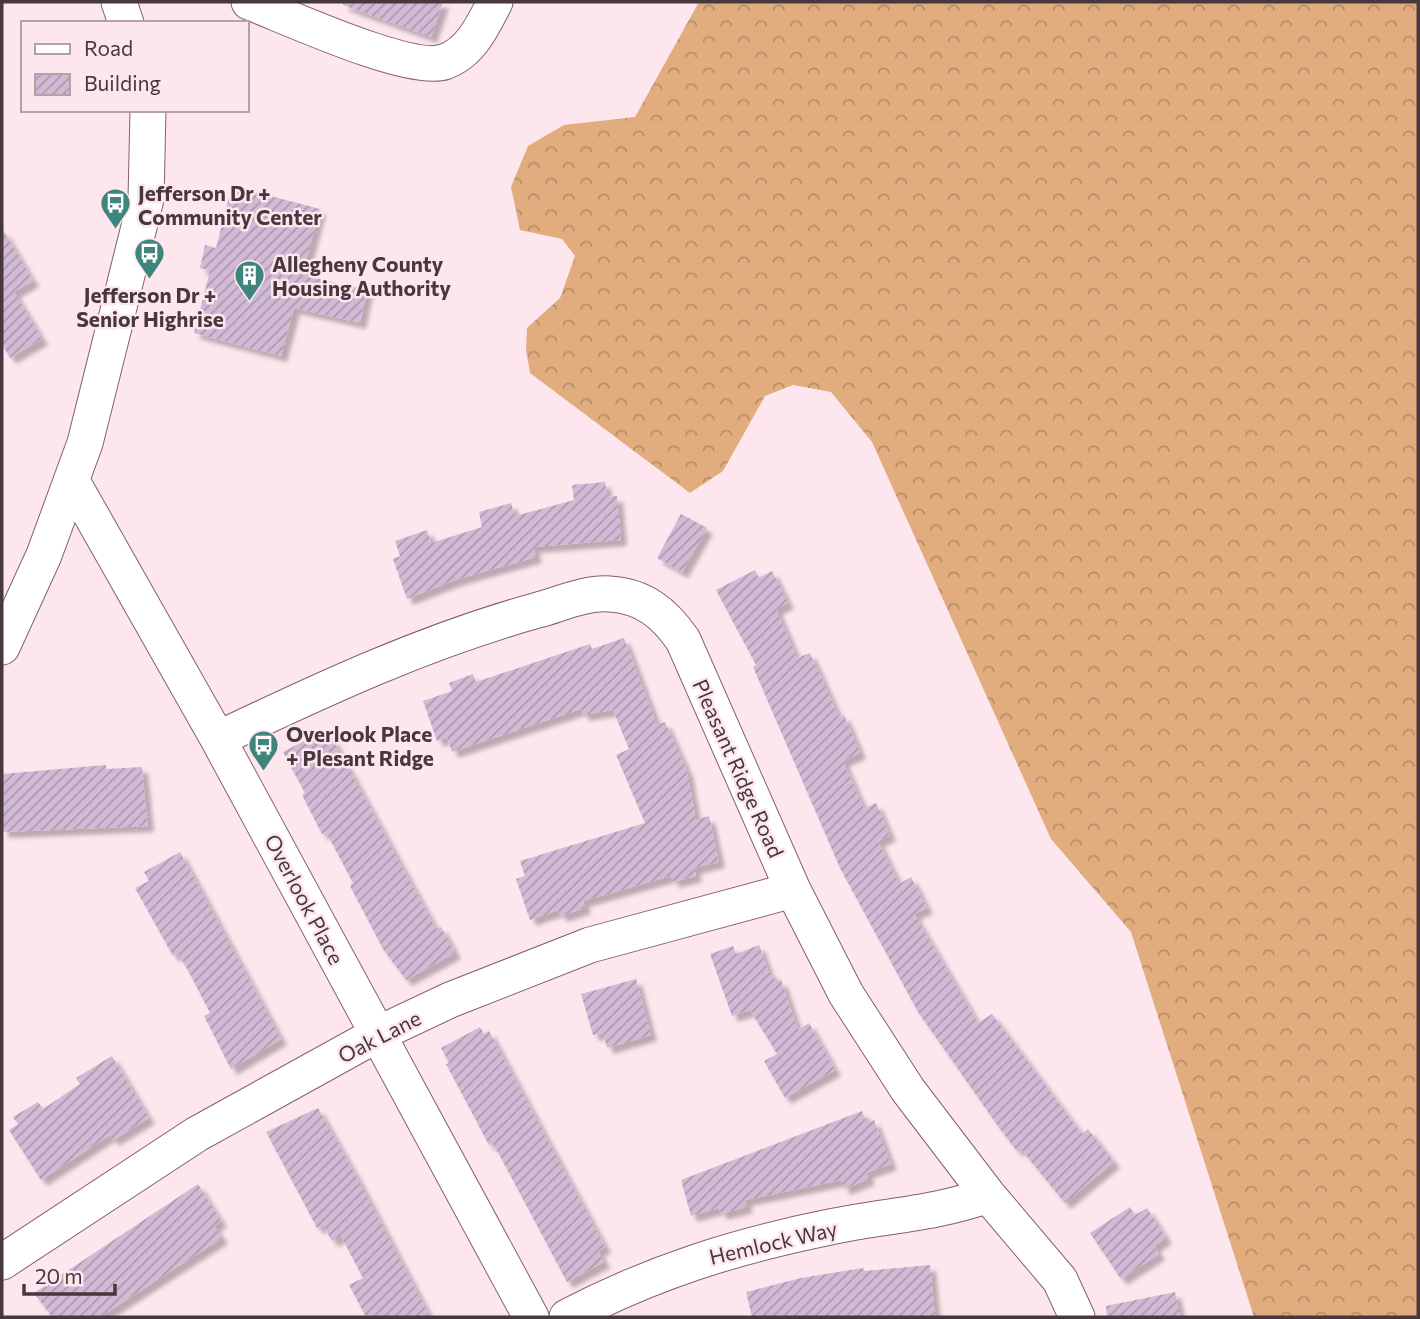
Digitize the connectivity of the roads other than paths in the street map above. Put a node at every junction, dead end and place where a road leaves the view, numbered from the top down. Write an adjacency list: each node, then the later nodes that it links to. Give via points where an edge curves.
1 (119, 2): 5 (street)
2 (146, 2): 6 (street)
3 (249, 2): 4 (street, via 419,63 443,62 466,50)
4 (495, 2)
5 (125, 21)
6 (142, 21)
7 (148, 112): 8 (street, via 146,199)
8 (73, 483): 9 (street); 10 (street, Overlook Place)
9 (2, 647)
10 (218, 739): 11 (street, Pleasant Ridge Road, via 366,668 479,626 587,596 626,596 658,610 683,640); 12 (street, Overlook Place)
11 (793, 890): 12 (street, Oak Lane, via 590,945); 13 (street, Pleasant Ridge Road, via 853,1005 908,1090)
12 (378, 1034): 14 (street, Oak Lane, via 197,1135); 15 (street, Overlook Place)
13 (988, 1195): 16 (street, Hemlock Way, via 951,1208 834,1226 683,1264); 17 (street, Pleasant Ridge Road, via 1060,1280)
14 (2, 1262)
15 (531, 1317)
16 (567, 1317)
17 (1077, 1317)

